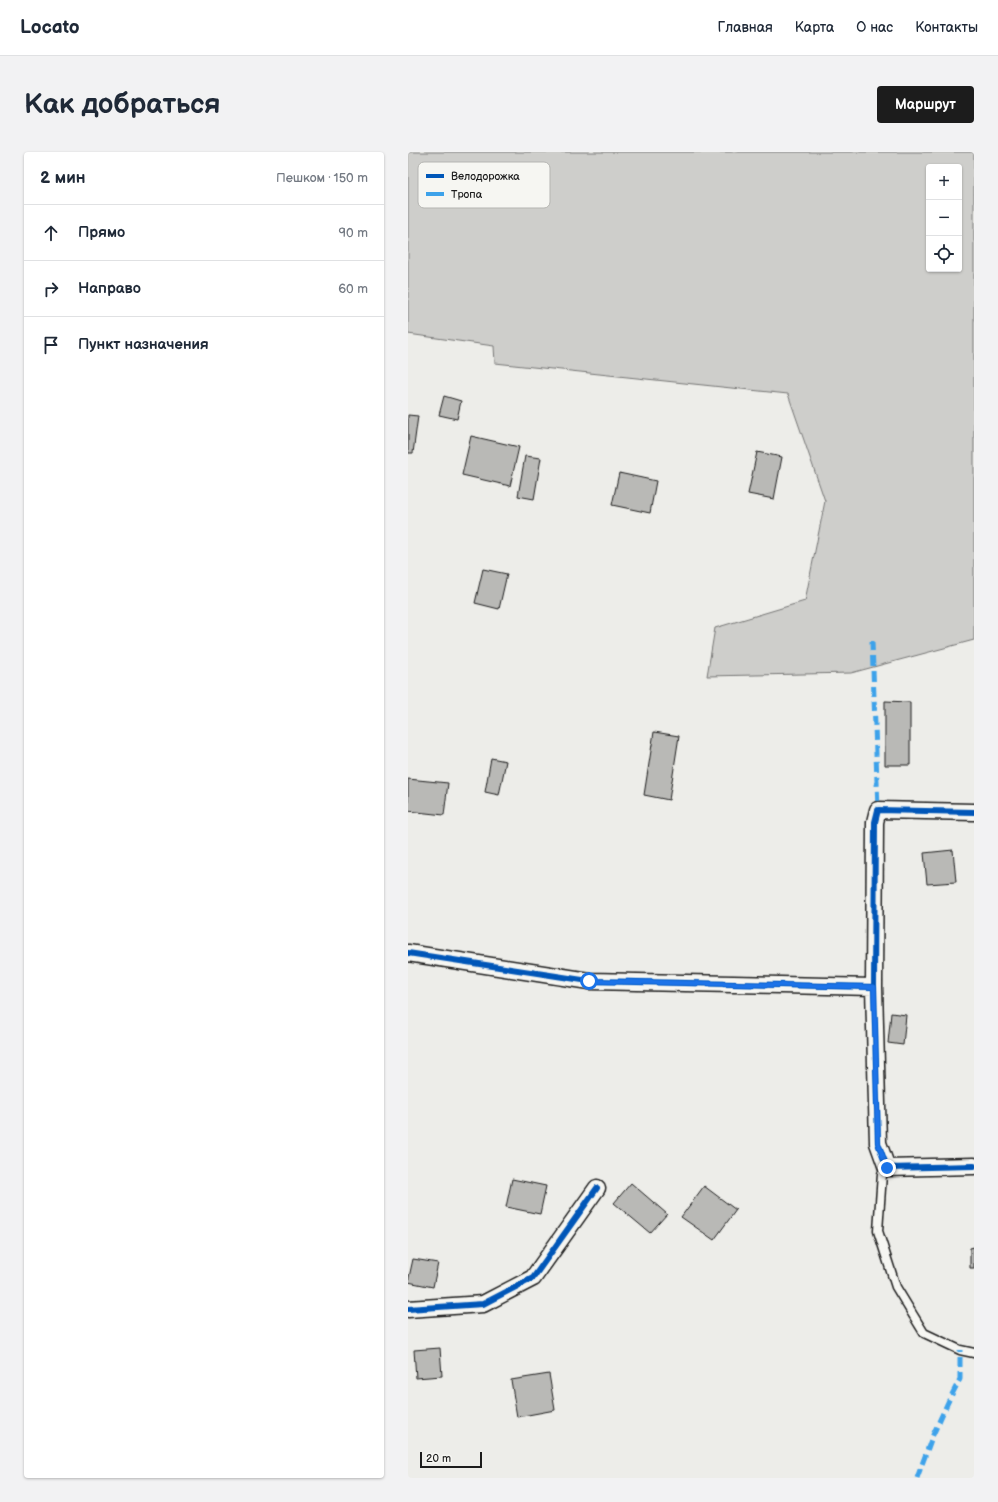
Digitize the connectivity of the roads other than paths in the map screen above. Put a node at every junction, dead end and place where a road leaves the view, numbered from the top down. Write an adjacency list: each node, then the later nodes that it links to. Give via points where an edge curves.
1 (974, 812): 3 (street, via 878,810 875,822)
2 (408, 953): 3 (street, via 589,981)
3 (874, 987): 5 (street, via 878,1143)
4 (974, 1166): 5 (street)
5 (887, 1168): 8 (lane, via 882,1174 878,1231 896,1287 924,1333 960,1350)
6 (597, 1188): 7 (street, via 533,1278 483,1304)
7 (408, 1310)
8 (974, 1353)

